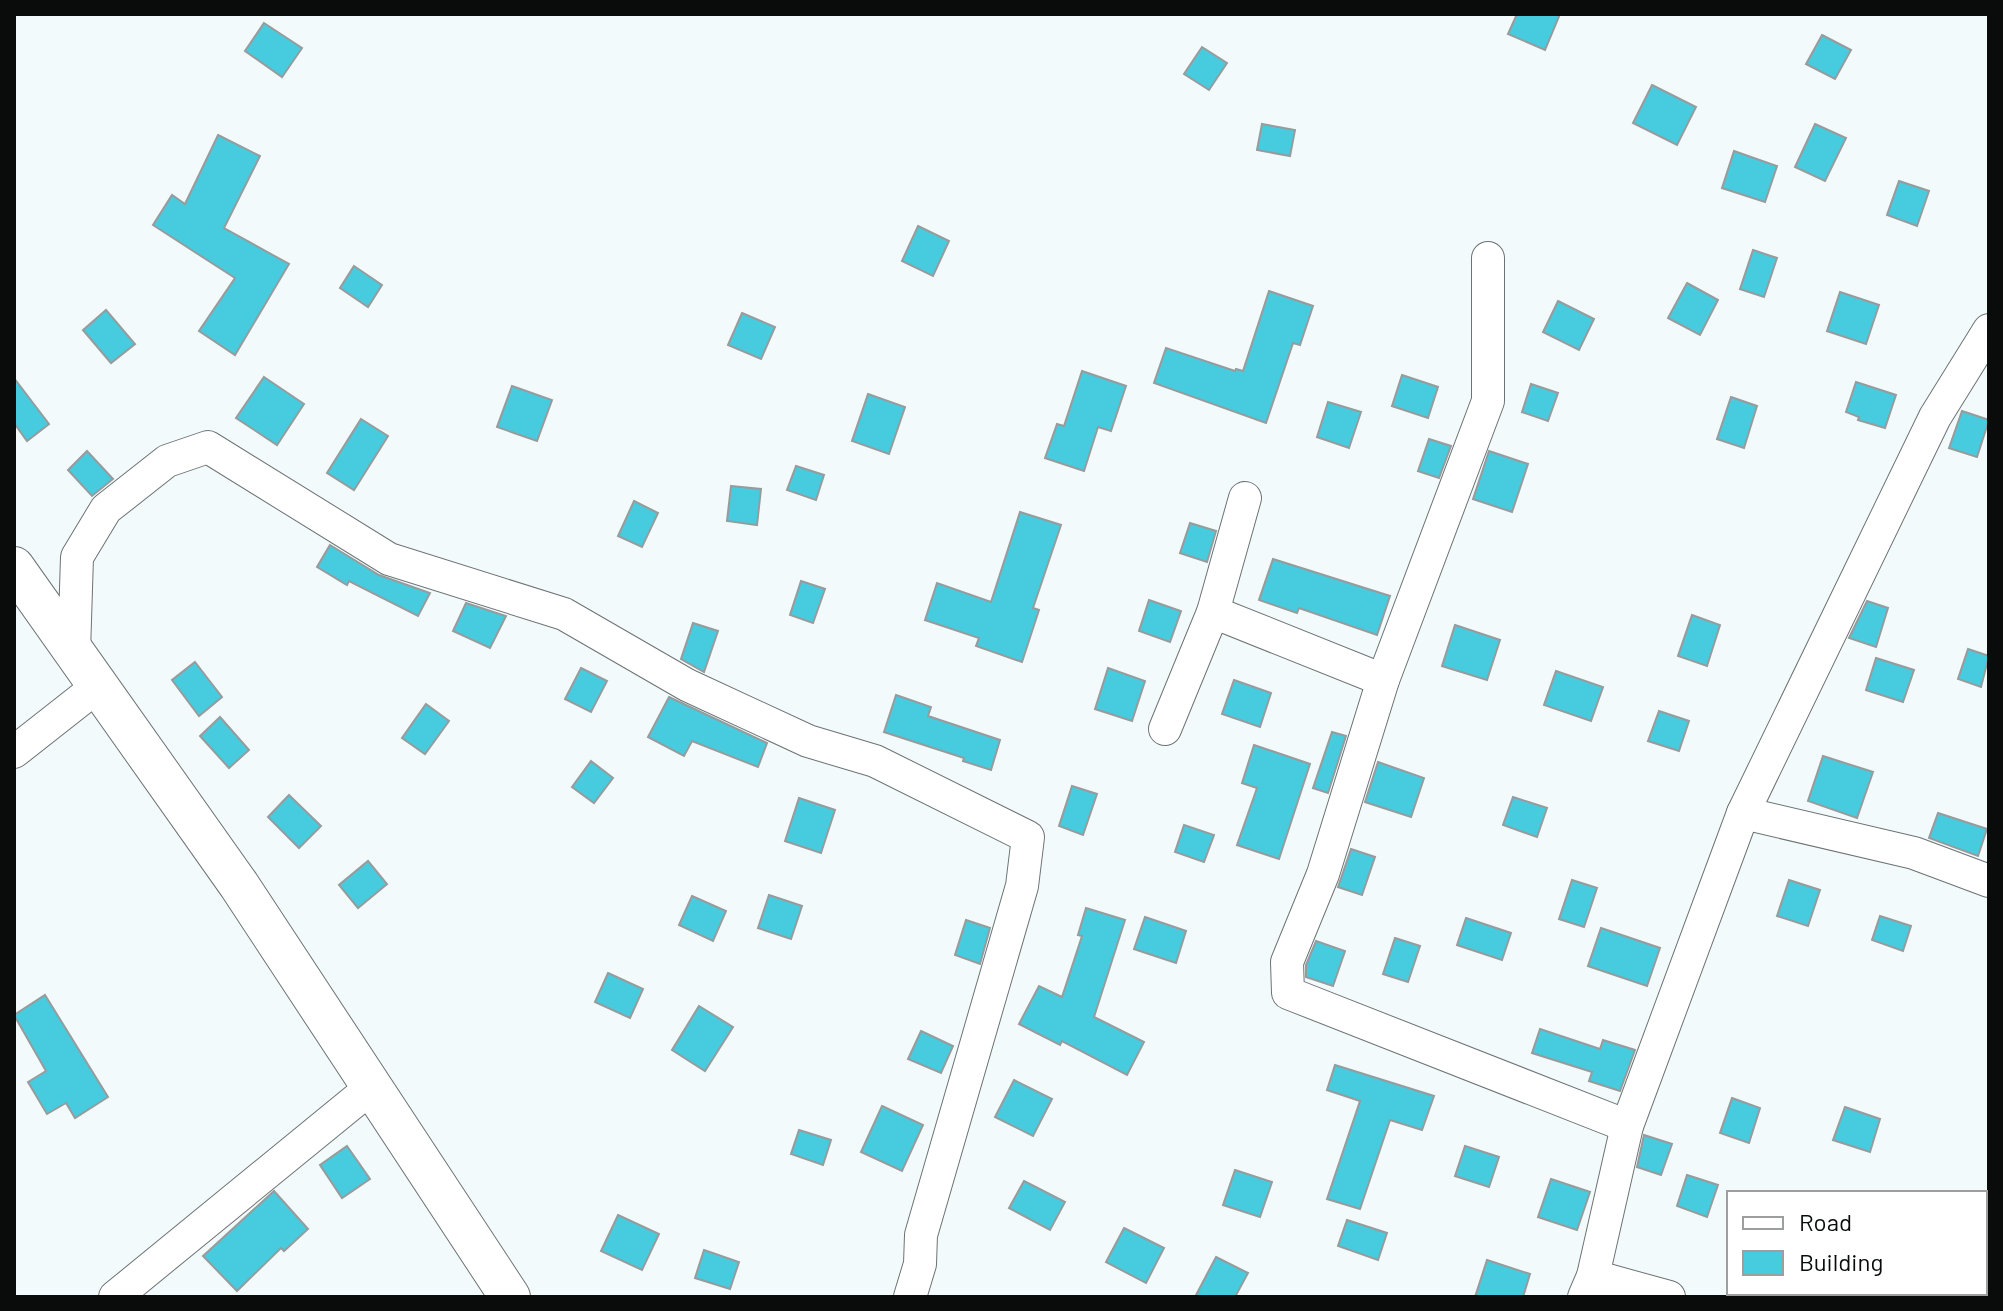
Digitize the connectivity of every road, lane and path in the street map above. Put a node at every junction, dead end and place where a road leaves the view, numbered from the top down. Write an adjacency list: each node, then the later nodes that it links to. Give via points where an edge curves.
1 (1488, 258): 7 (street, via 1488,401)
2 (1989, 330): 11 (street, via 1935,417)
3 (1245, 498): 5 (street)
4 (14, 567): 6 (main road)
5 (1213, 612): 7 (street); 9 (street)
6 (74, 652): 8 (main road); 18 (street, via 77,557 106,509 167,461 208,447 389,559 564,614 687,685 808,741 875,761 1028,837 1022,886 921,1235 920,1264)
7 (1383, 680): 14 (street, via 1323,874 1287,962 1288,993)
8 (98, 686): 10 (street); 13 (main road, via 239,885)
9 (1165, 729)
10 (14, 752)
11 (1743, 813): 12 (street, via 1914,853); 14 (street)
12 (1989, 881)
13 (372, 1087): 16 (street); 17 (main road)
14 (1627, 1126): 15 (street)
15 (1589, 1286): 19 (street)
16 (115, 1297)
17 (510, 1297)
18 (910, 1297)
19 (1669, 1297)

